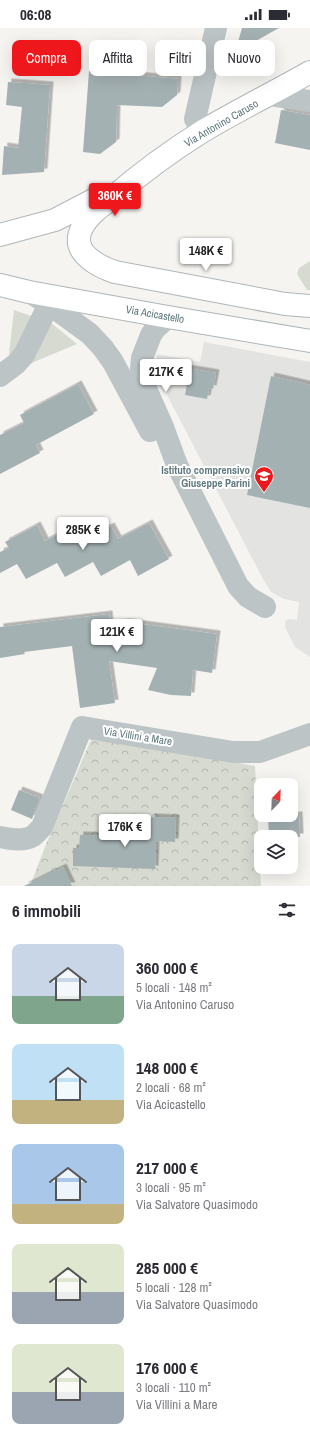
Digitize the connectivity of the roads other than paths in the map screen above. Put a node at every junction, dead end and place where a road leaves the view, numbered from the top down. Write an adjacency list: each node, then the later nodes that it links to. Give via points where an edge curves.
1 (216, 28): 5 (street, via 195,118)
2 (310, 72): 3 (main road, Via Antonino Caruso)
3 (270, 94): 4 (street); 5 (main road, Via Antonino Caruso)
4 (310, 101)
5 (205, 130): 6 (main road, Via Antonino Caruso)
6 (136, 178): 7 (main road, via 55,220); 11 (main road, via 94,213 83,226 79,242 82,251 93,261 115,272 285,304)
7 (0, 235)
8 (0, 285): 9 (main road, Via Acicastello)
9 (29, 292): 10 (street); 12 (main road, Via Acicastello)
10 (49, 304): 14 (street, via 24,355); 15 (street, via 90,334 103,348 150,431)
11 (310, 306)
12 (168, 317): 13 (main road, Via Acicastello); 15 (street, via 151,335 142,358 141,369 147,392)
13 (310, 341)
14 (0, 376)
15 (177, 465): 16 (street, via 238,586 248,597)
16 (265, 607)
17 (310, 734): 18 (street, Via Villini a Mare, via 260,752 233,752 82,727 42,827 33,836 18,840)
18 (0, 837)

